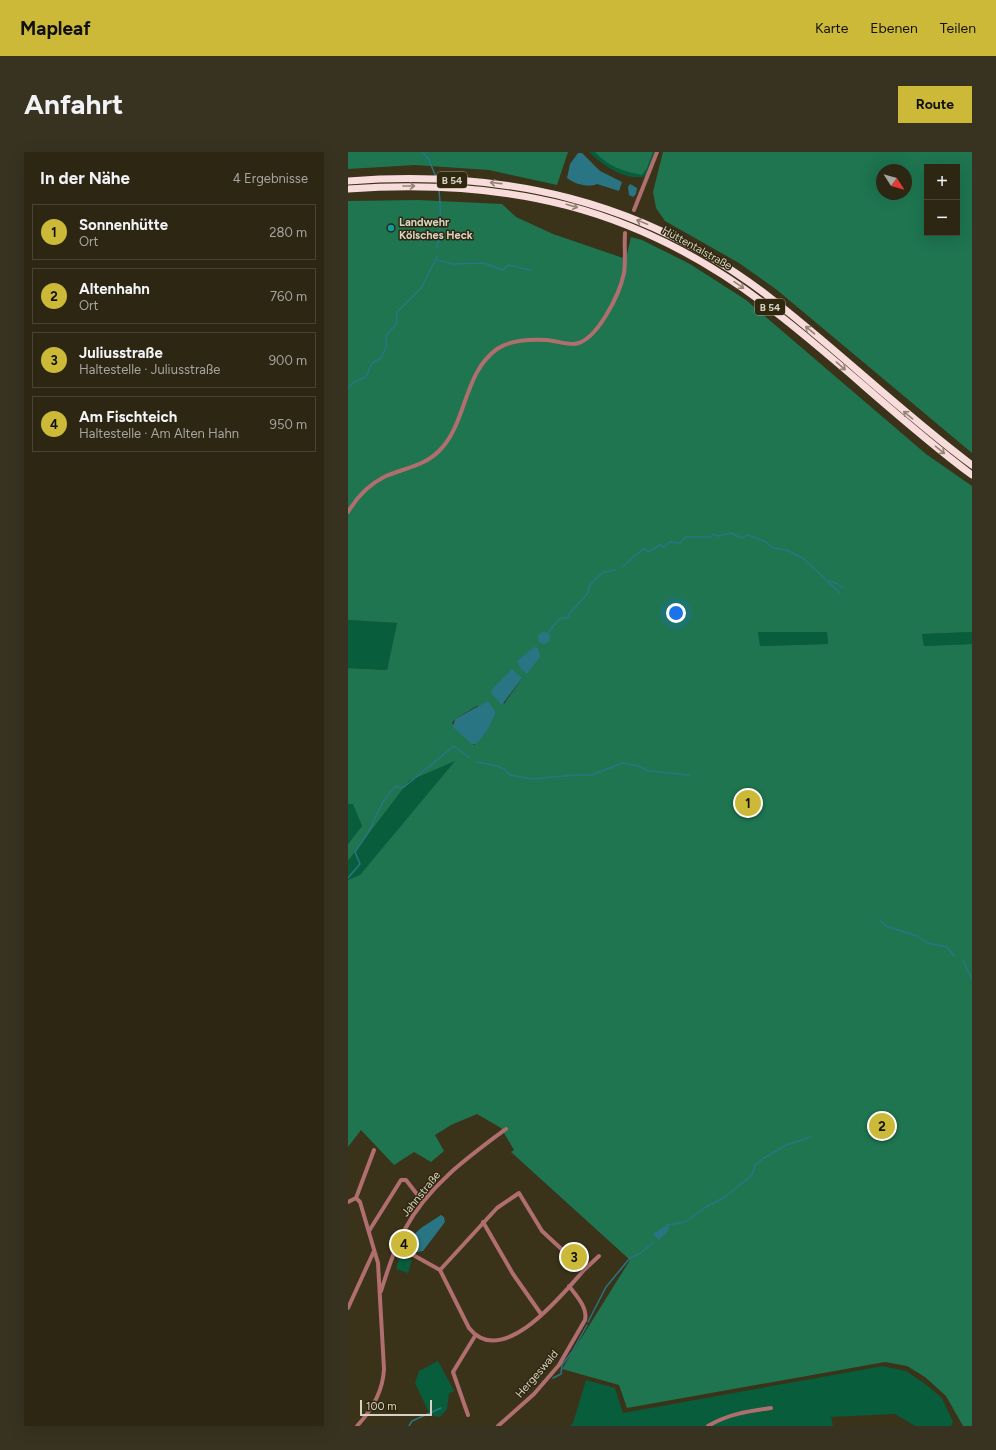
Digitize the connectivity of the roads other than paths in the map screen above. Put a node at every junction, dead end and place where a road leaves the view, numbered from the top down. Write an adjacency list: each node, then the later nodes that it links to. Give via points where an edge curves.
1 (657, 152): 5 (street)
2 (348, 181): 4 (highway, Hüttentalstraße / B 54, one-way to 2, via 475,181)
3 (348, 189): 4 (highway, Hüttentalstraße / B 54, one-way to 4, via 443,187)
4 (534, 193): 7 (highway, Hüttentalstraße / B 54, one-way to 4, via 910,416 805,325 735,273 700,251 646,224 575,199); 8 (highway, Hüttentalstraße / B 54, one-way to 8, via 643,231 696,257 731,279 799,331 905,422)
5 (634, 210)
6 (625, 233): 9 (street, via 624,271 620,288 593,333 579,343 525,341 508,343 495,350 476,375 452,431 439,451 422,463 376,481 363,491)
7 (972, 465)
8 (972, 475)
9 (348, 512)
10 (506, 1129): 14 (street, Jahnstraße, via 458,1165)
11 (374, 1150): 12 (street)
12 (356, 1198): 13 (street); 16 (street, Jahnstraße, via 360,1202)
13 (348, 1202)
14 (423, 1202): 16 (street, via 406,1180 400,1180); 17 (street, Jahnstraße)
15 (483, 1222): 20 (street); 21 (street, via 497,1208 519,1193 542,1231); 25 (street, via 513,1274)
16 (369, 1231): 18 (street, Jahnstraße)
17 (397, 1246): 20 (street); 23 (street, Jahnstraße)
18 (374, 1251): 23 (street, Jahnstraße, via 378,1263); 24 (street)
19 (599, 1256): 21 (street)
20 (440, 1270): 26 (street)
21 (584, 1270): 22 (street)
22 (569, 1286): 25 (street); 30 (street, Hergeswald, via 582,1305 585,1320 559,1365 534,1394)
23 (380, 1294): 29 (street, Jahnstraße, via 383,1379 368,1414)
24 (348, 1308)
25 (542, 1314): 26 (street, via 523,1329 500,1341 490,1342)
26 (475, 1336): 28 (street, via 453,1372)
27 (771, 1408): 31 (street, via 729,1416)
28 (468, 1415)
29 (357, 1426)
30 (498, 1426)
31 (708, 1426)

